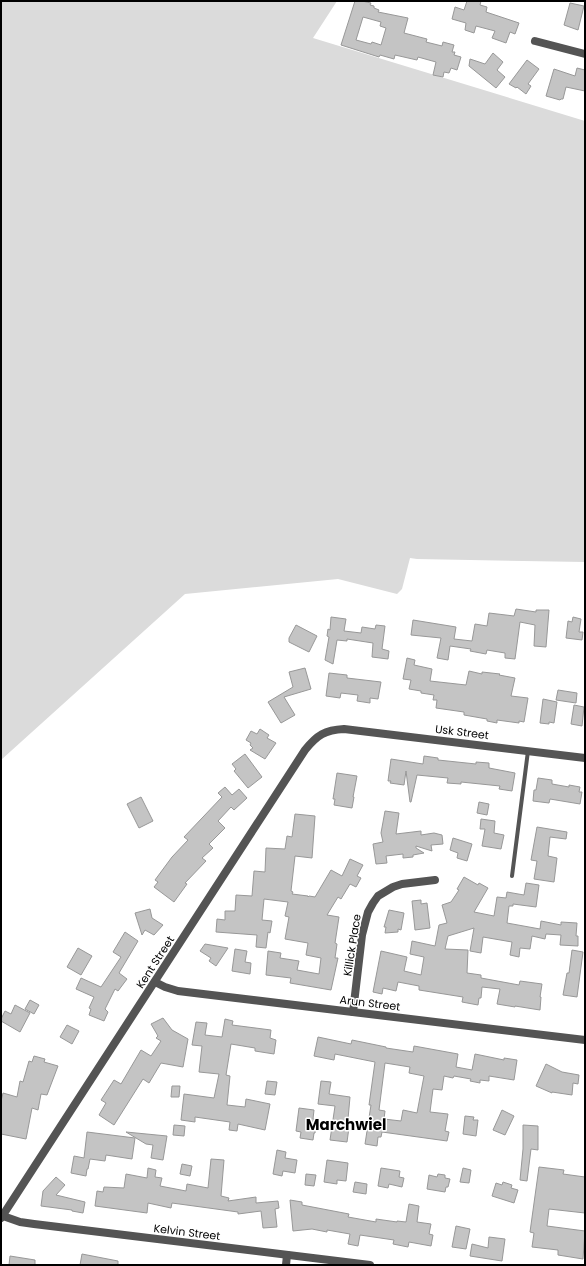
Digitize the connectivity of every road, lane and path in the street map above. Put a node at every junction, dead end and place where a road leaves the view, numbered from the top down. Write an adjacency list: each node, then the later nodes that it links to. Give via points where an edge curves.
1 (535, 41): 2 (street)
2 (585, 54)
3 (337, 730): 4 (street, Usk Street); 8 (street, Kent Street, via 326,732 311,743)
4 (528, 751): 5 (street, Usk Street); 6 (lane)
5 (585, 758)
6 (512, 876)
7 (435, 880): 9 (street, Killick Place, via 402,884 386,890 373,903 364,928)
8 (155, 982): 9 (street, Arun Street, via 178,991); 11 (street, Kent Street)
9 (353, 1012): 10 (street, Arun Street)
10 (585, 1040)
11 (2, 1217): 12 (street, Kelvin Street, via 34,1224)
12 (288, 1255): 13 (street); 14 (street, Kelvin Street)
13 (286, 1265)
14 (370, 1265)

